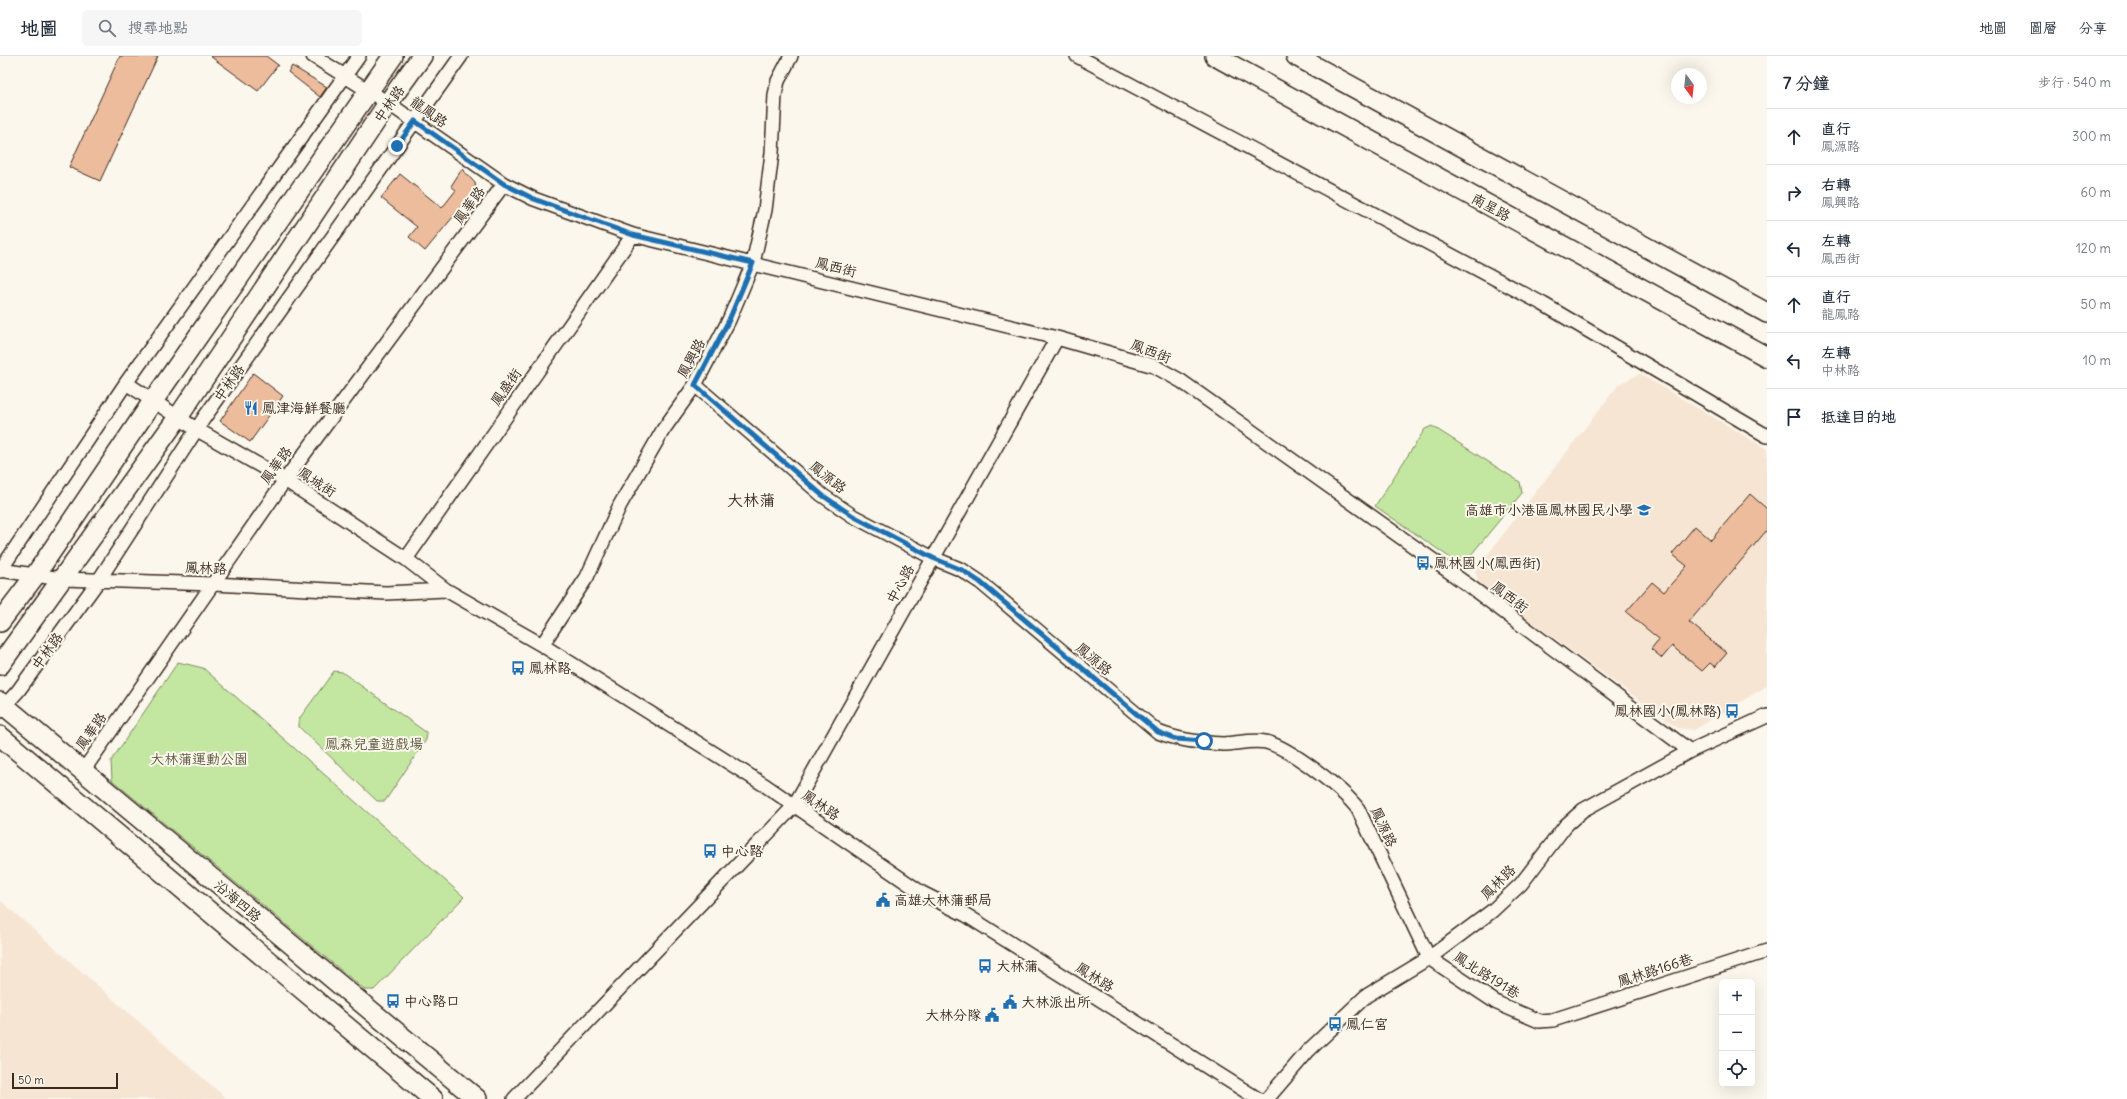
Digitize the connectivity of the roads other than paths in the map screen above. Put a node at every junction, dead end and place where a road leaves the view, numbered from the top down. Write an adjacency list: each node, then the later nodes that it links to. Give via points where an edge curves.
1 (313, 56): 10 (street, 龍鳳路)
2 (359, 56): 10 (street)
3 (393, 56): 11 (street, 中林路)
4 (422, 56): 12 (street, 中林路)
5 (461, 56): 13 (street, 中林路)
6 (791, 56): 16 (street, 鳳興路, via 778,81 775,95 772,153 765,210)
7 (1077, 56): 25 (street, via 1543,304)
8 (1215, 56): 19 (street, 南星路)
9 (1296, 56): 17 (street)
10 (346, 76): 11 (street, 龍鳳路); 20 (street)
11 (369, 91): 12 (street, 龍鳳路); 22 (street, 中林路)
12 (388, 103): 13 (street, 龍鳳路); 23 (street, 中林路)
13 (415, 121): 14 (street, 龍鳳路); 24 (street, 中林路)
14 (504, 184): 15 (street, 鳳西街, via 534,199); 26 (street, 鳳華路)
15 (633, 235): 16 (street, 鳳西街); 28 (street, 鳳盛街)
16 (753, 263): 18 (street, 鳳西街); 21 (street, 鳳興路, via 729,320)
17 (1767, 313)
18 (1056, 338): 27 (street, 中心路); 41 (street, 鳳西街, via 1154,366 1181,381 1464,582)
19 (1767, 357)
20 (126, 383): 22 (street, 鳳城街); 29 (street)
21 (695, 385): 27 (street, 鳳源路, via 822,495 853,516); 36 (street, 鳳興路, via 663,430 620,506 587,577)
22 (153, 401): 23 (street, 鳳城街); 30 (street, 中林路)
23 (179, 416): 24 (street, 鳳城街); 31 (street, 中林路)
24 (196, 429): 26 (street, 鳳城街); 32 (street, 中林路)
25 (1767, 436)
26 (285, 480): 28 (street, 鳳城街); 33 (street, 鳳華路)
27 (933, 558): 43 (street, 中心路); 45 (street, 鳳源路, via 962,570 980,582 1158,732 1176,739 1224,744 1265,742 1279,746 1319,774 1350,799 1358,809)
28 (406, 559): 34 (street, 鳳城街)
29 (0, 571): 30 (street, 鳳林路)
30 (34, 577): 31 (street, 鳳林路); 35 (street, 中林路)
31 (62, 579): 32 (street, 鳳林路); 37 (street, 中林路)
32 (99, 580): 33 (street, 鳳林路); 38 (street, 中林路, via 18,691)
33 (212, 584): 34 (street, 鳳林路, via 386,593); 42 (street, 鳳華路)
34 (446, 590): 36 (street, 鳳林路)
35 (0, 622)
36 (542, 645): 43 (street, 鳳林路)
37 (0, 664)
38 (1, 706): 42 (street, 沿海四路)
39 (1767, 716): 41 (street, 鳳林路)
40 (0, 736): 47 (street, 沿海四路)
41 (1690, 751): 45 (street, 鳳林路, via 1583,810 1566,825 1521,884 1492,912)
42 (83, 771): 48 (street, 沿海四路)
43 (794, 806): 49 (street, 中心路); 50 (street, 鳳林路, via 922,893 966,915)
44 (1767, 951): 46 (street, 鳳林路166巷)
45 (1429, 958): 46 (street, 鳳北路191巷, via 1497,1003 1539,1021); 51 (street, 鳳林路, via 1366,996 1308,1051)
46 (1553, 1020)
47 (433, 1099)
48 (477, 1099)
49 (514, 1099)
50 (1258, 1099)
51 (1267, 1099)

